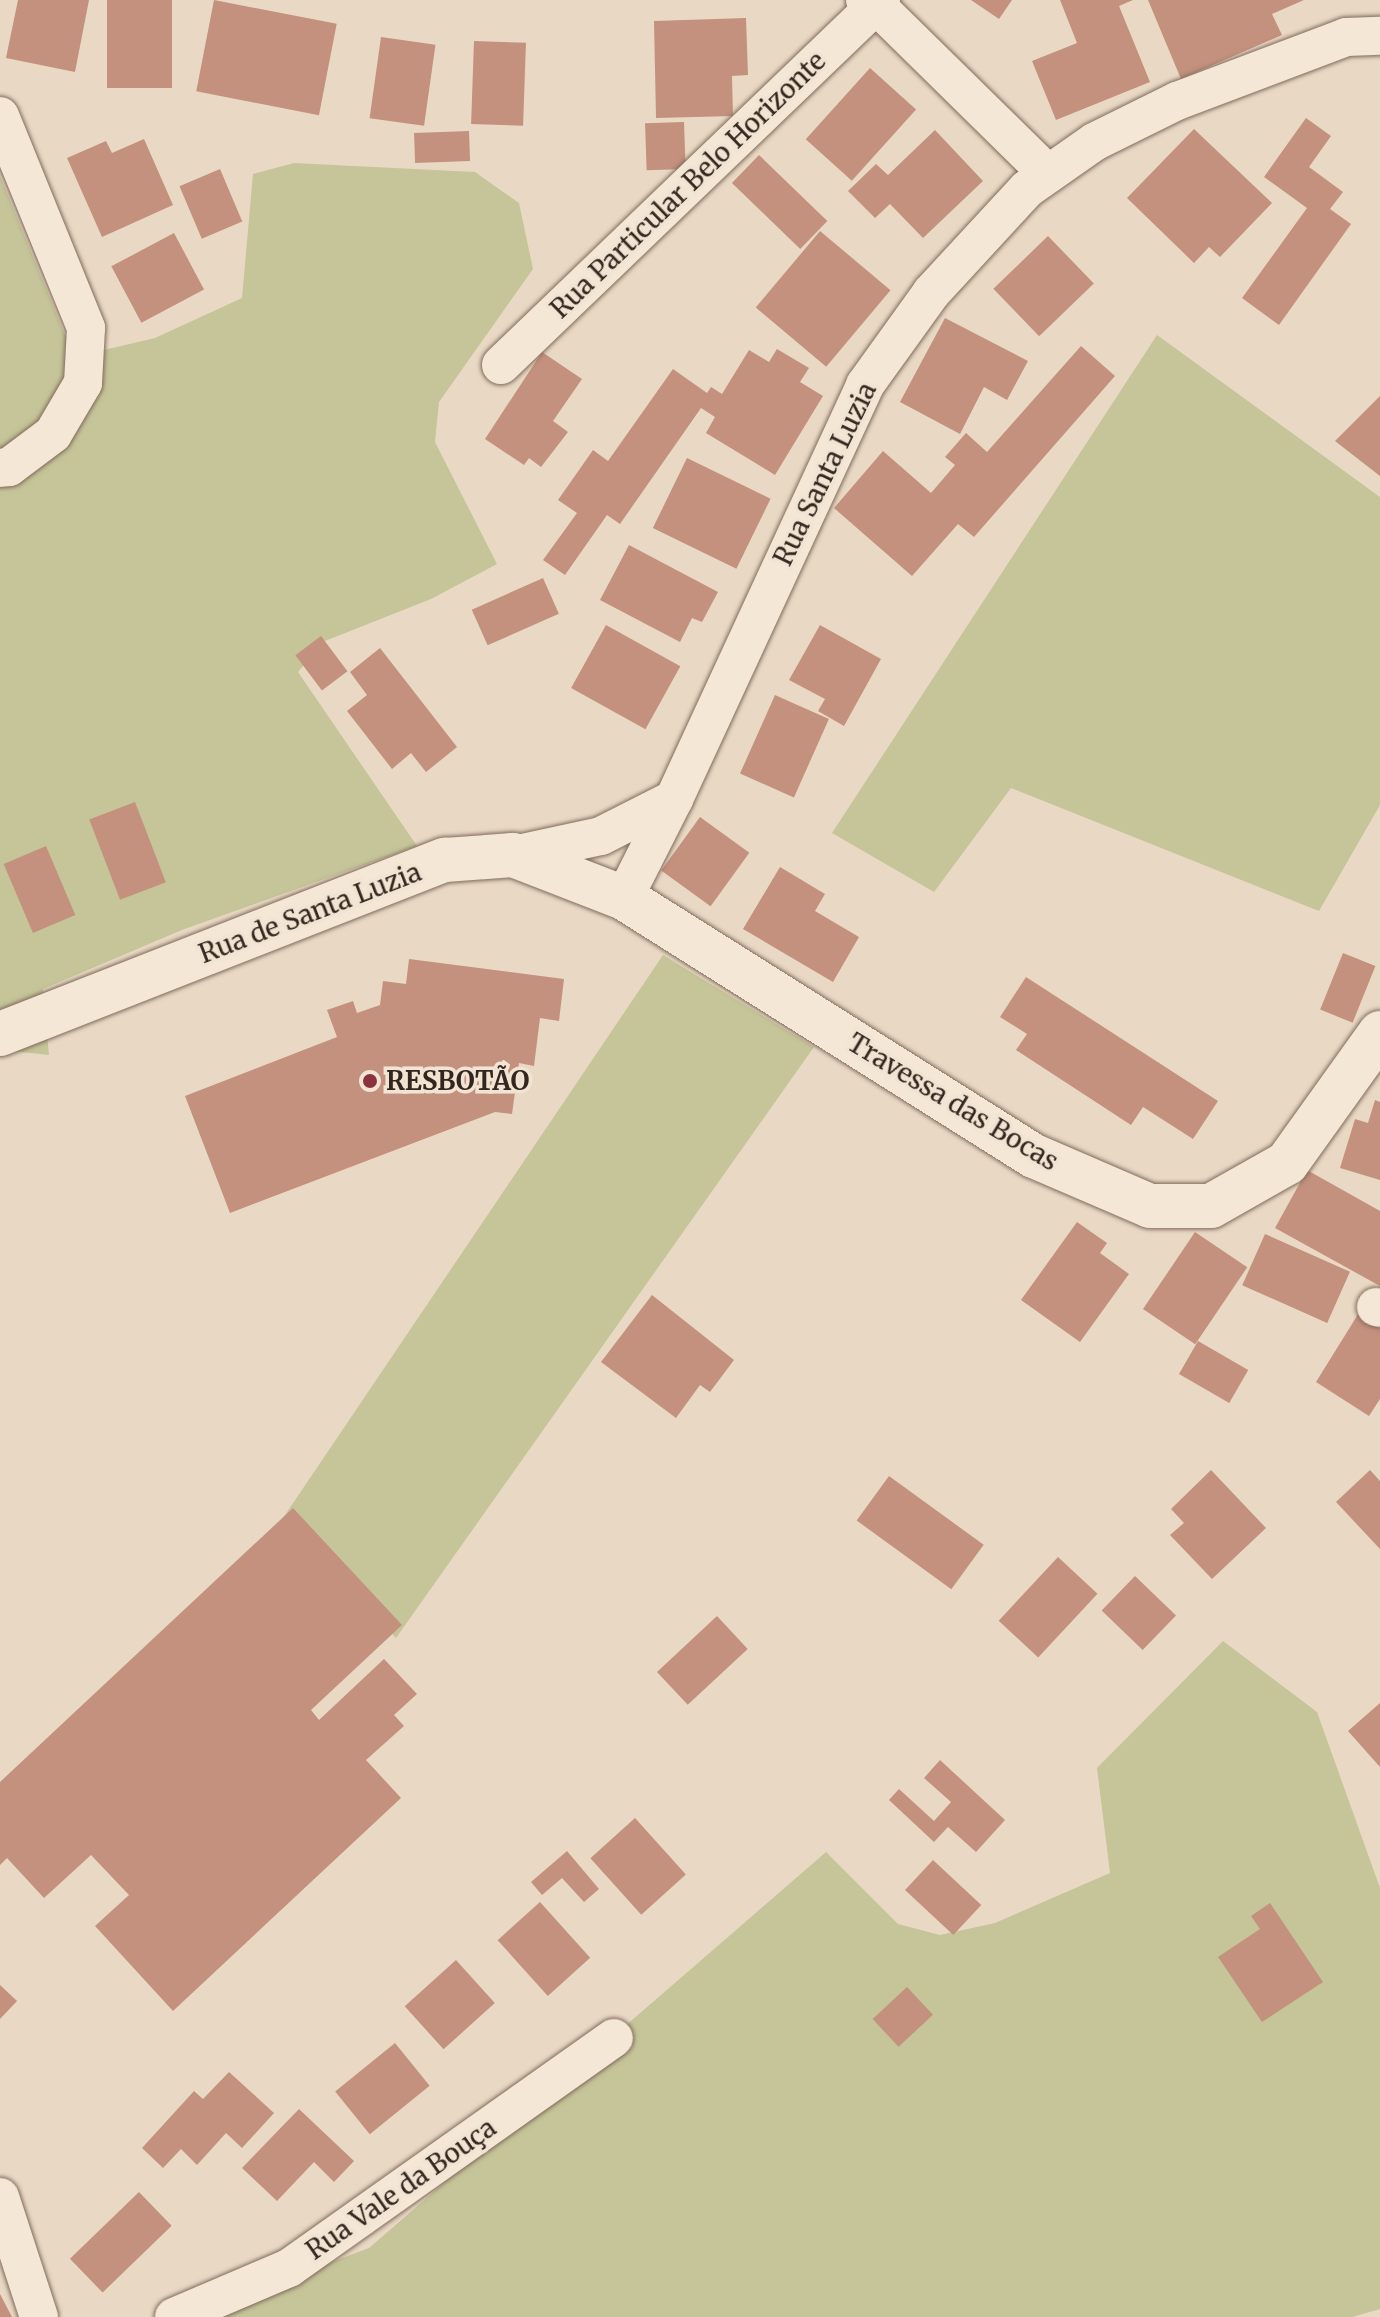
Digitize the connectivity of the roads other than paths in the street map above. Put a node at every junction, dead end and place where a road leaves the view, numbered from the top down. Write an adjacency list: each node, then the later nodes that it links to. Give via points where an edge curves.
1 (874, 2): 4 (street); 5 (street, Rua Particular Belo Horizonte)
2 (1380, 36): 4 (street, Rua Santa Luzia, via 1346,37 1177,101 1094,142)
3 (0, 116): 6 (street, via 86,328 83,383 53,434 9,467)
4 (1048, 174): 7 (street, Rua Santa Luzia, via 1027,189 931,293 865,385)
5 (501, 365)
6 (0, 468)
7 (674, 799): 8 (street, via 601,836); 9 (street, Rua Santa Luzia)
8 (513, 855): 9 (street, Rua de Santa Luzia); 11 (street, Rua de Santa Luzia, via 445,860)
9 (624, 898): 10 (street, Travessa das Bocas, via 1034,1156 1150,1206 1211,1206 1287,1163)
10 (1380, 1033)
11 (0, 1034)
12 (614, 2038): 15 (street, Rua Vale da Bouça, via 289,2268)
13 (0, 2197): 14 (street)
14 (39, 2317)
15 (174, 2317)

